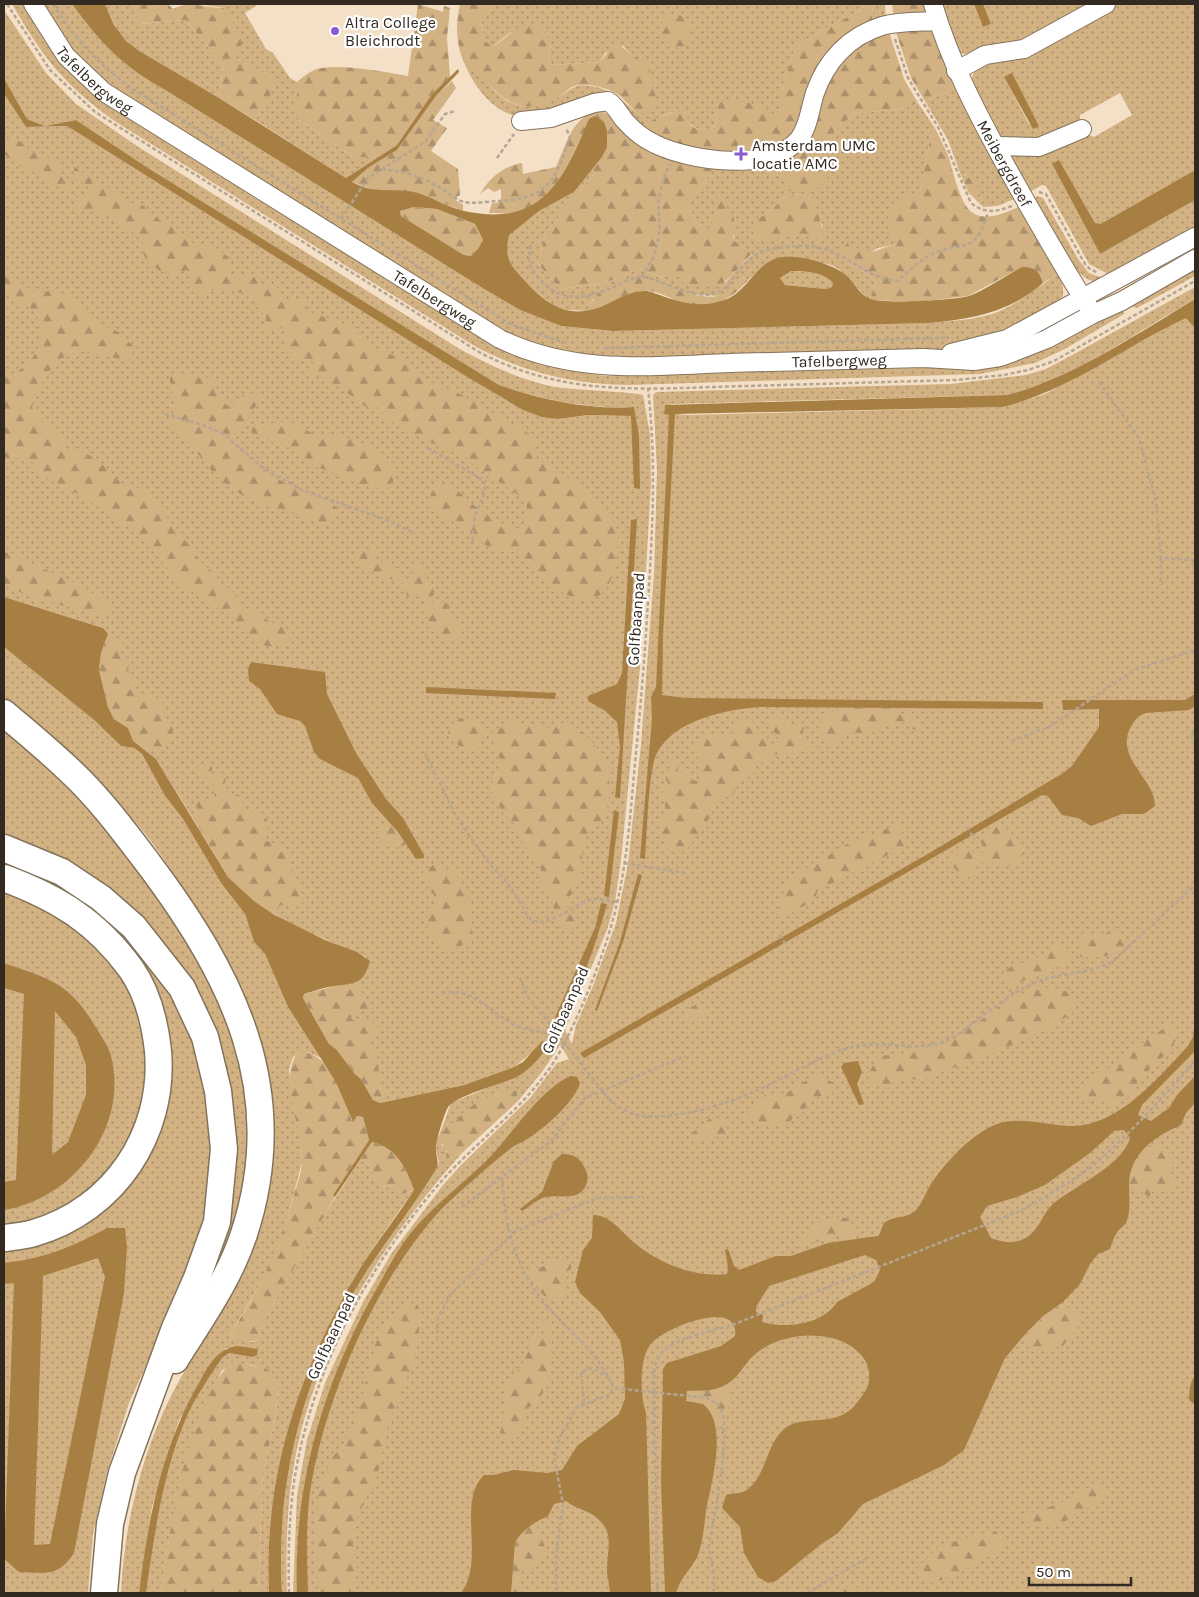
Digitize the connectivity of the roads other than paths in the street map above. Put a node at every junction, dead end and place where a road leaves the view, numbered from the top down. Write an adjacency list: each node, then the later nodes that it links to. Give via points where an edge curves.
1 (33, 4): 11 (street, Tafelbergweg, via 66,56 104,92 441,303 516,346 562,361 615,366 924,358 1007,339)
2 (933, 4): 4 (street, Meibergdreef)
3 (1106, 4): 5 (street, via 1024,50 985,54)
4 (938, 21): 5 (street, Meibergdreef); 6 (street, via 890,24 863,34 837,53 827,65 806,127 799,138 784,150 765,157 743,160 703,158 676,151 648,140 608,101 558,116)
5 (956, 71): 8 (street, Meibergdreef)
6 (521, 121)
7 (1082, 129): 8 (street, via 1039,147)
8 (996, 146): 11 (street, Meibergdreef)
9 (1195, 237): 11 (street, Tafelbergweg)
10 (1195, 260): 11 (street, Tafelbergweg, via 1122,301)
11 (1083, 299)
12 (4, 713): 16 (highway, via 68,769 126,834 177,902 228,990 244,1027 254,1065 262,1146 244,1235 224,1282)
13 (4, 848): 16 (highway, via 62,872 101,898 134,927 182,988 206,1037 218,1091 224,1149 217,1222)
14 (4, 878): 15 (highway, via 47,896 84,918 116,950 148,1000 157,1037 160,1072 153,1116 140,1148 98,1199 66,1220 33,1234)
15 (4, 1238)
16 (146, 1405): 17 (highway, via 122,1473 110,1524)
17 (104, 1593)

